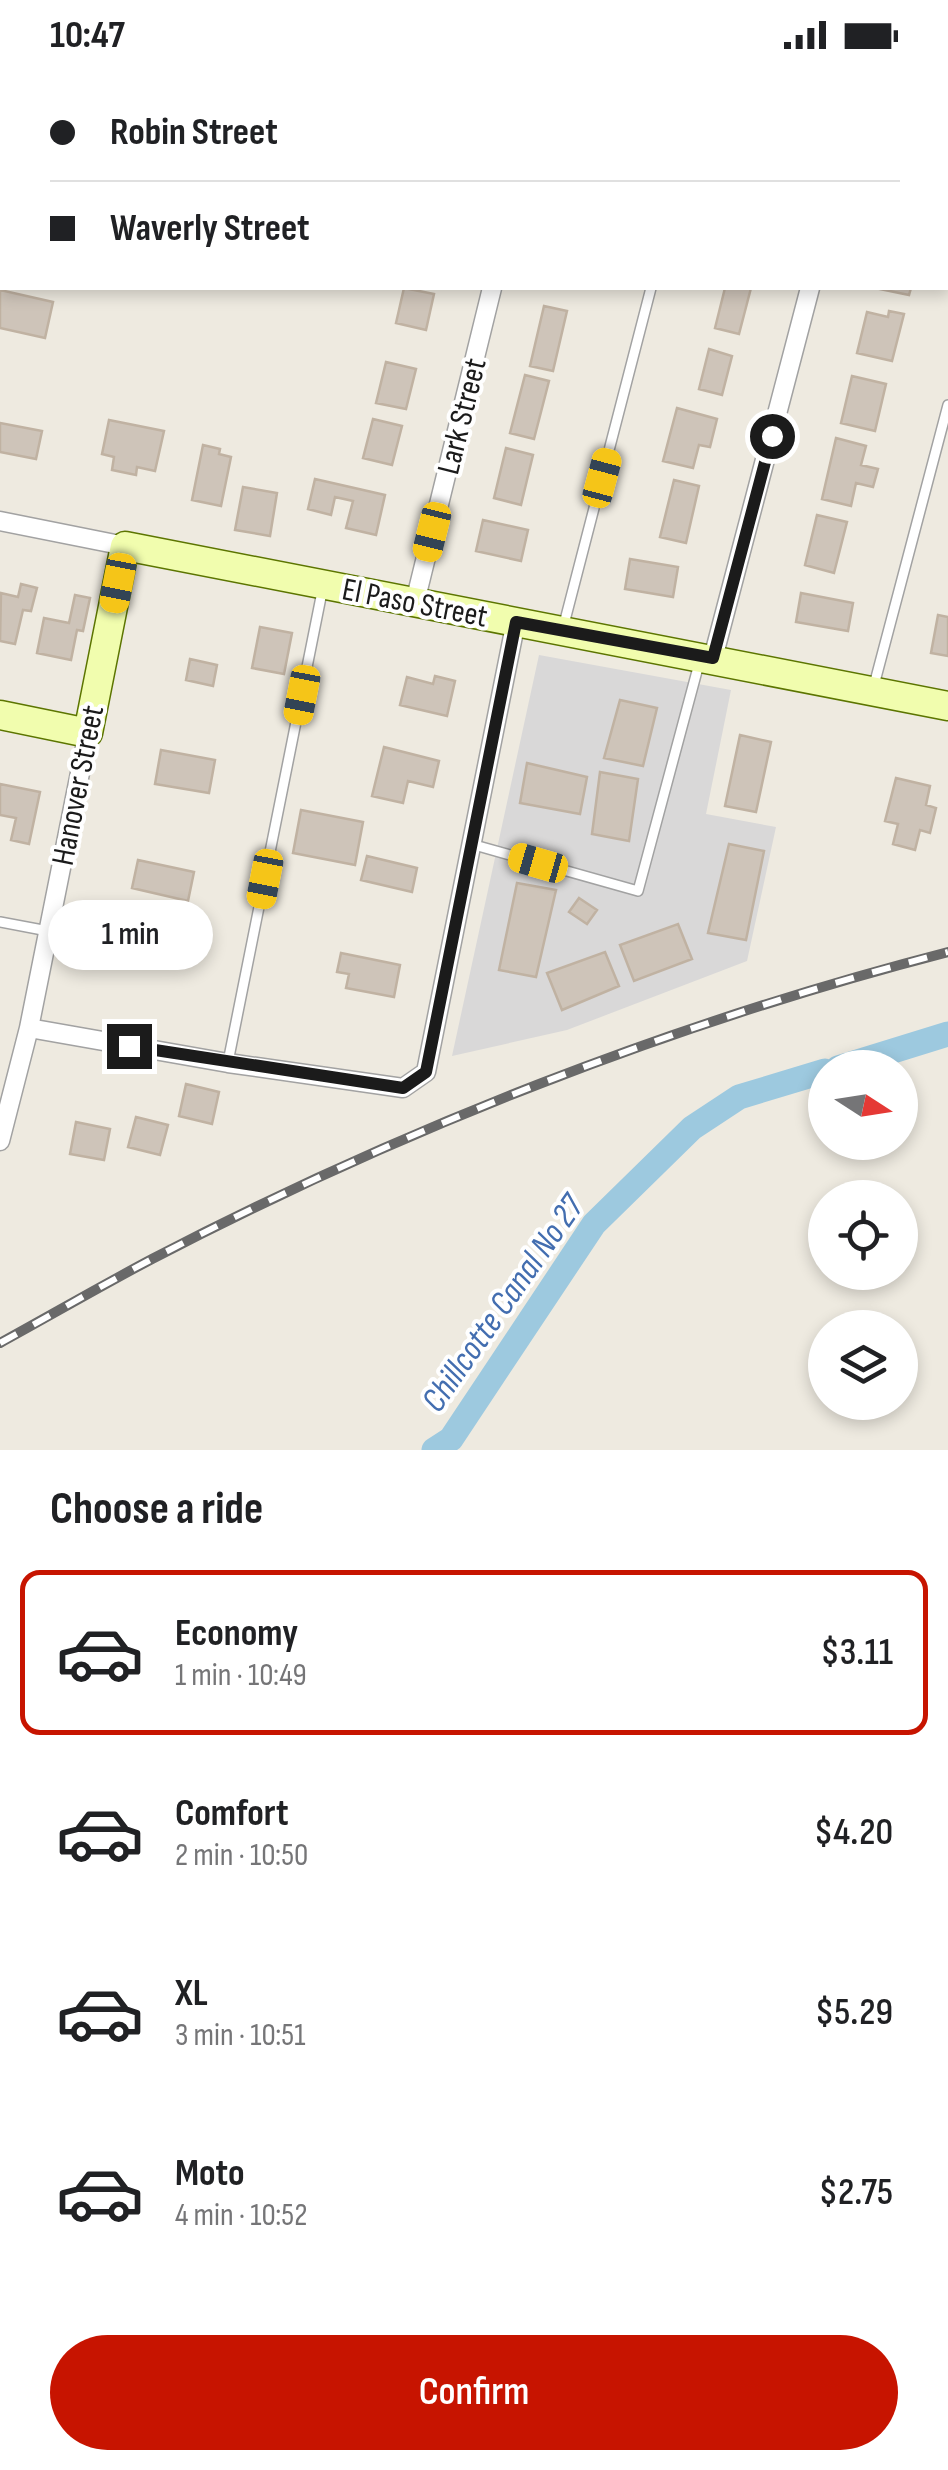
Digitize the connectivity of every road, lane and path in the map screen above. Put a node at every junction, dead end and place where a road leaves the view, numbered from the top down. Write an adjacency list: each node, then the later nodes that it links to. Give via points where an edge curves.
1 (492, 290): 8 (street, Lark Street)
2 (650, 290): 10 (lane)
3 (809, 290): 11 (street)
4 (948, 405): 12 (lane)
5 (0, 521): 6 (street, El Paso Street)
6 (125, 546): 7 (main road, El Paso Street); 15 (main road, Hanover Street)
7 (324, 584): 8 (main road, El Paso Street); 20 (lane)
8 (415, 602): 9 (main road, El Paso Street)
9 (516, 622): 10 (main road, El Paso Street); 16 (street)
10 (562, 630): 11 (main road, El Paso Street)
11 (707, 658): 12 (main road, El Paso Street); 16 (lane, via 638,891)
12 (873, 691): 13 (main road, El Paso Street)
13 (948, 706)
14 (0, 716): 15 (main road)
15 (88, 733): 18 (street, Hanover Street)
16 (471, 844): 20 (street, via 426,1072 403,1088)
17 (0, 922): 18 (lane)
18 (48, 931): 19 (street, Hanover Street)
19 (29, 1028): 20 (street); 21 (street, Hanover Street)
20 (228, 1063)
21 (2, 1119): 22 (street, Hanover Street)
22 (0, 1142)

